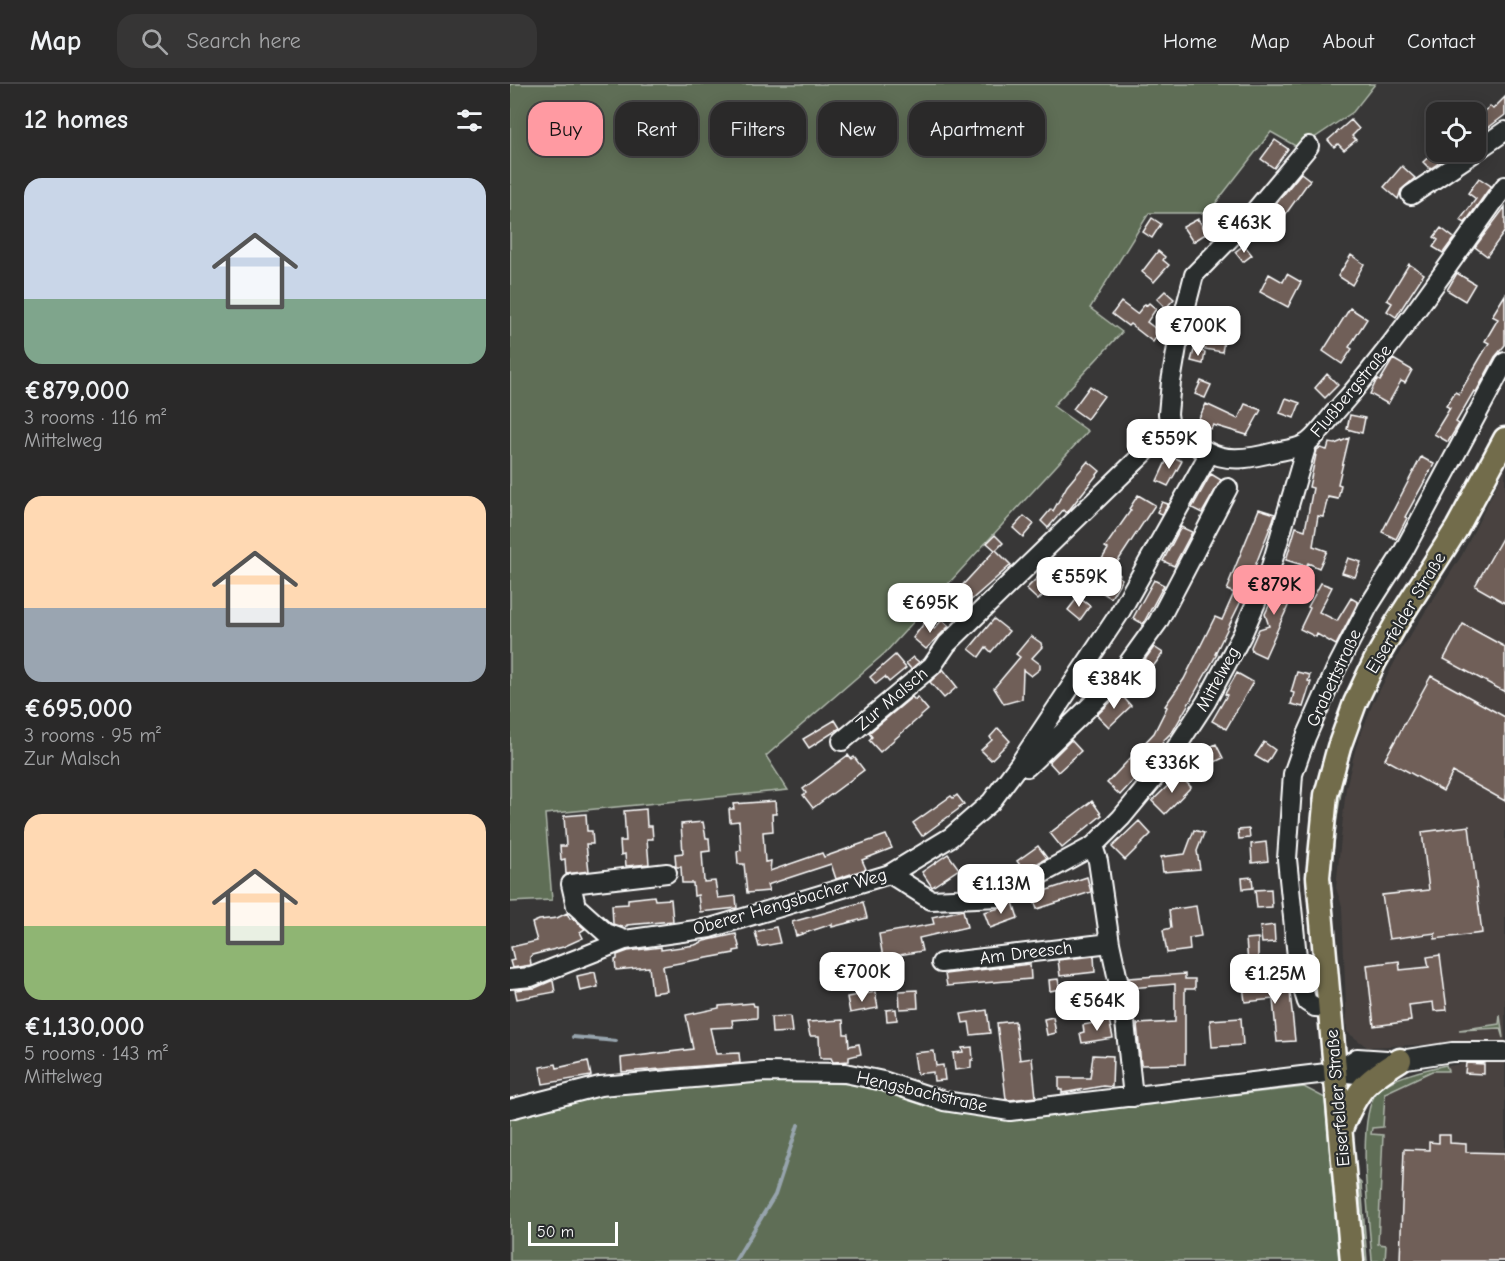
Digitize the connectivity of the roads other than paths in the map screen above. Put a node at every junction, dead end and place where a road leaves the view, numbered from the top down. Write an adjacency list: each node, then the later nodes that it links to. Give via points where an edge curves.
1 (1505, 131): 2 (street)
2 (1486, 144)
3 (1309, 146): 8 (street, via 1244,224 1194,275 1180,329 1168,414)
4 (1460, 162): 6 (street)
5 (1505, 186): 10 (street, Flußbergstraße, via 1398,334)
6 (1411, 195)
7 (1505, 362): 22 (street, Grabettstraße, via 1336,669 1293,774 1287,860 1299,975 1307,1002)
8 (1170, 428): 11 (street, Flußbergstraße); 13 (street, Zur Malsch, via 946,644 932,666)
9 (1505, 439): 22 (main road, Eiserfelder Straße, via 1447,546 1375,661 1339,747 1326,795 1318,877)
10 (1307, 444): 11 (street, Flußbergstraße, via 1237,459); 15 (street, Mittelweg, via 1270,570 1242,635 1211,693 1164,766)
11 (1209, 454): 14 (street, Oberer Hengsbacher Weg, via 1119,614)
12 (1228, 488): 14 (street, Oberer Hengsbacher Weg, via 1158,622 1114,683 1027,767)
13 (842, 741)
14 (1020, 763): 17 (street, Oberer Hengsbacher Weg, via 991,802 951,837)
15 (1093, 846): 17 (street, Mittelweg, via 999,897 931,900); 19 (street)
16 (667, 873): 18 (street, via 571,884 576,906 606,933)
17 (890, 874): 18 (street, Oberer Hengsbacher Weg, via 710,928)
18 (625, 940): 21 (street, Oberer Hengsbacher Weg, via 531,977)
19 (1110, 943): 20 (street, Am Dreesch); 26 (street, via 1123,1003)
20 (941, 963)
21 (510, 979)
22 (1330, 1008): 25 (main road, Eiserfelder Straße)
23 (1505, 1052): 24 (street, Hengsbachstraße, via 1452,1052)
24 (1400, 1060): 25 (street, Hengsbachstraße, via 1358,1074); 28 (main road, via 1362,1088)
25 (1335, 1072): 26 (street, Hengsbachstraße); 28 (main road, Eiserfelder Straße)
26 (1133, 1097): 27 (street, Hengsbachstraße, via 1010,1111 944,1101 845,1073 765,1072 600,1086)
27 (510, 1109)
28 (1341, 1131): 29 (main road, Eiserfelder Straße)
29 (1352, 1261)

